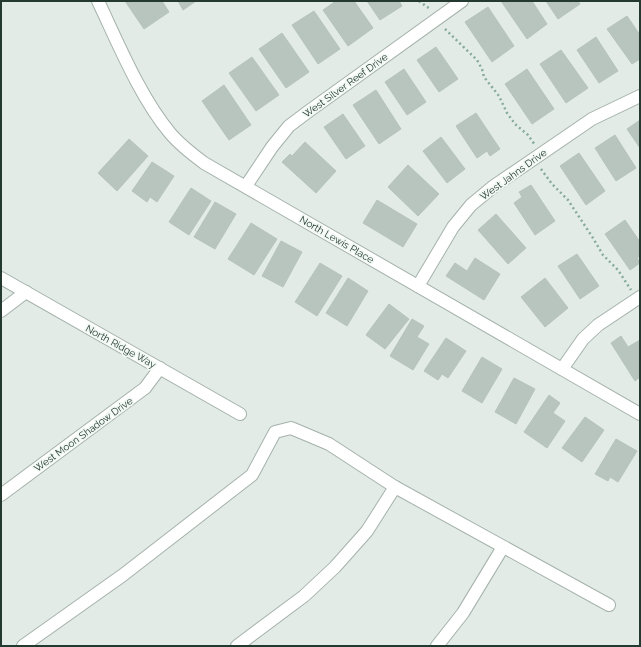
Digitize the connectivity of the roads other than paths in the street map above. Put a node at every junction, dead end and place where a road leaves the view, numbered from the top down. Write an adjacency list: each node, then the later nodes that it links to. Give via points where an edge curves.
1 (98, 1): 4 (street, North Lewis Place, via 144,94 169,132 186,150 204,163)
2 (462, 1): 4 (street, West Silver Reef Drive, via 289,126)
3 (640, 96): 6 (street, West Jahns Drive, via 592,119 494,186 471,205 453,227)
4 (246, 186): 6 (street, North Lewis Place)
5 (1, 278): 7 (street, North Ridge Way)
6 (418, 286): 11 (street, North Lewis Place)
7 (26, 292): 9 (street); 10 (street, North Ridge Way)
8 (640, 296): 11 (street, via 598,325 583,339)
9 (1, 311)
10 (160, 368): 12 (street, North Ridge Way); 15 (street, West Moon Shadow Drive, via 145,388)
11 (562, 369): 13 (street, North Lewis Place)
12 (240, 414)
13 (640, 414)
14 (395, 487): 16 (street); 18 (street, via 329,444 291,428 275,432 252,475 123,575); 19 (street, via 367,531 335,567 304,596)
15 (1, 495)
16 (503, 547): 17 (street); 20 (street, via 463,613)
17 (609, 605)
18 (23, 646)
19 (237, 646)
20 (437, 646)

